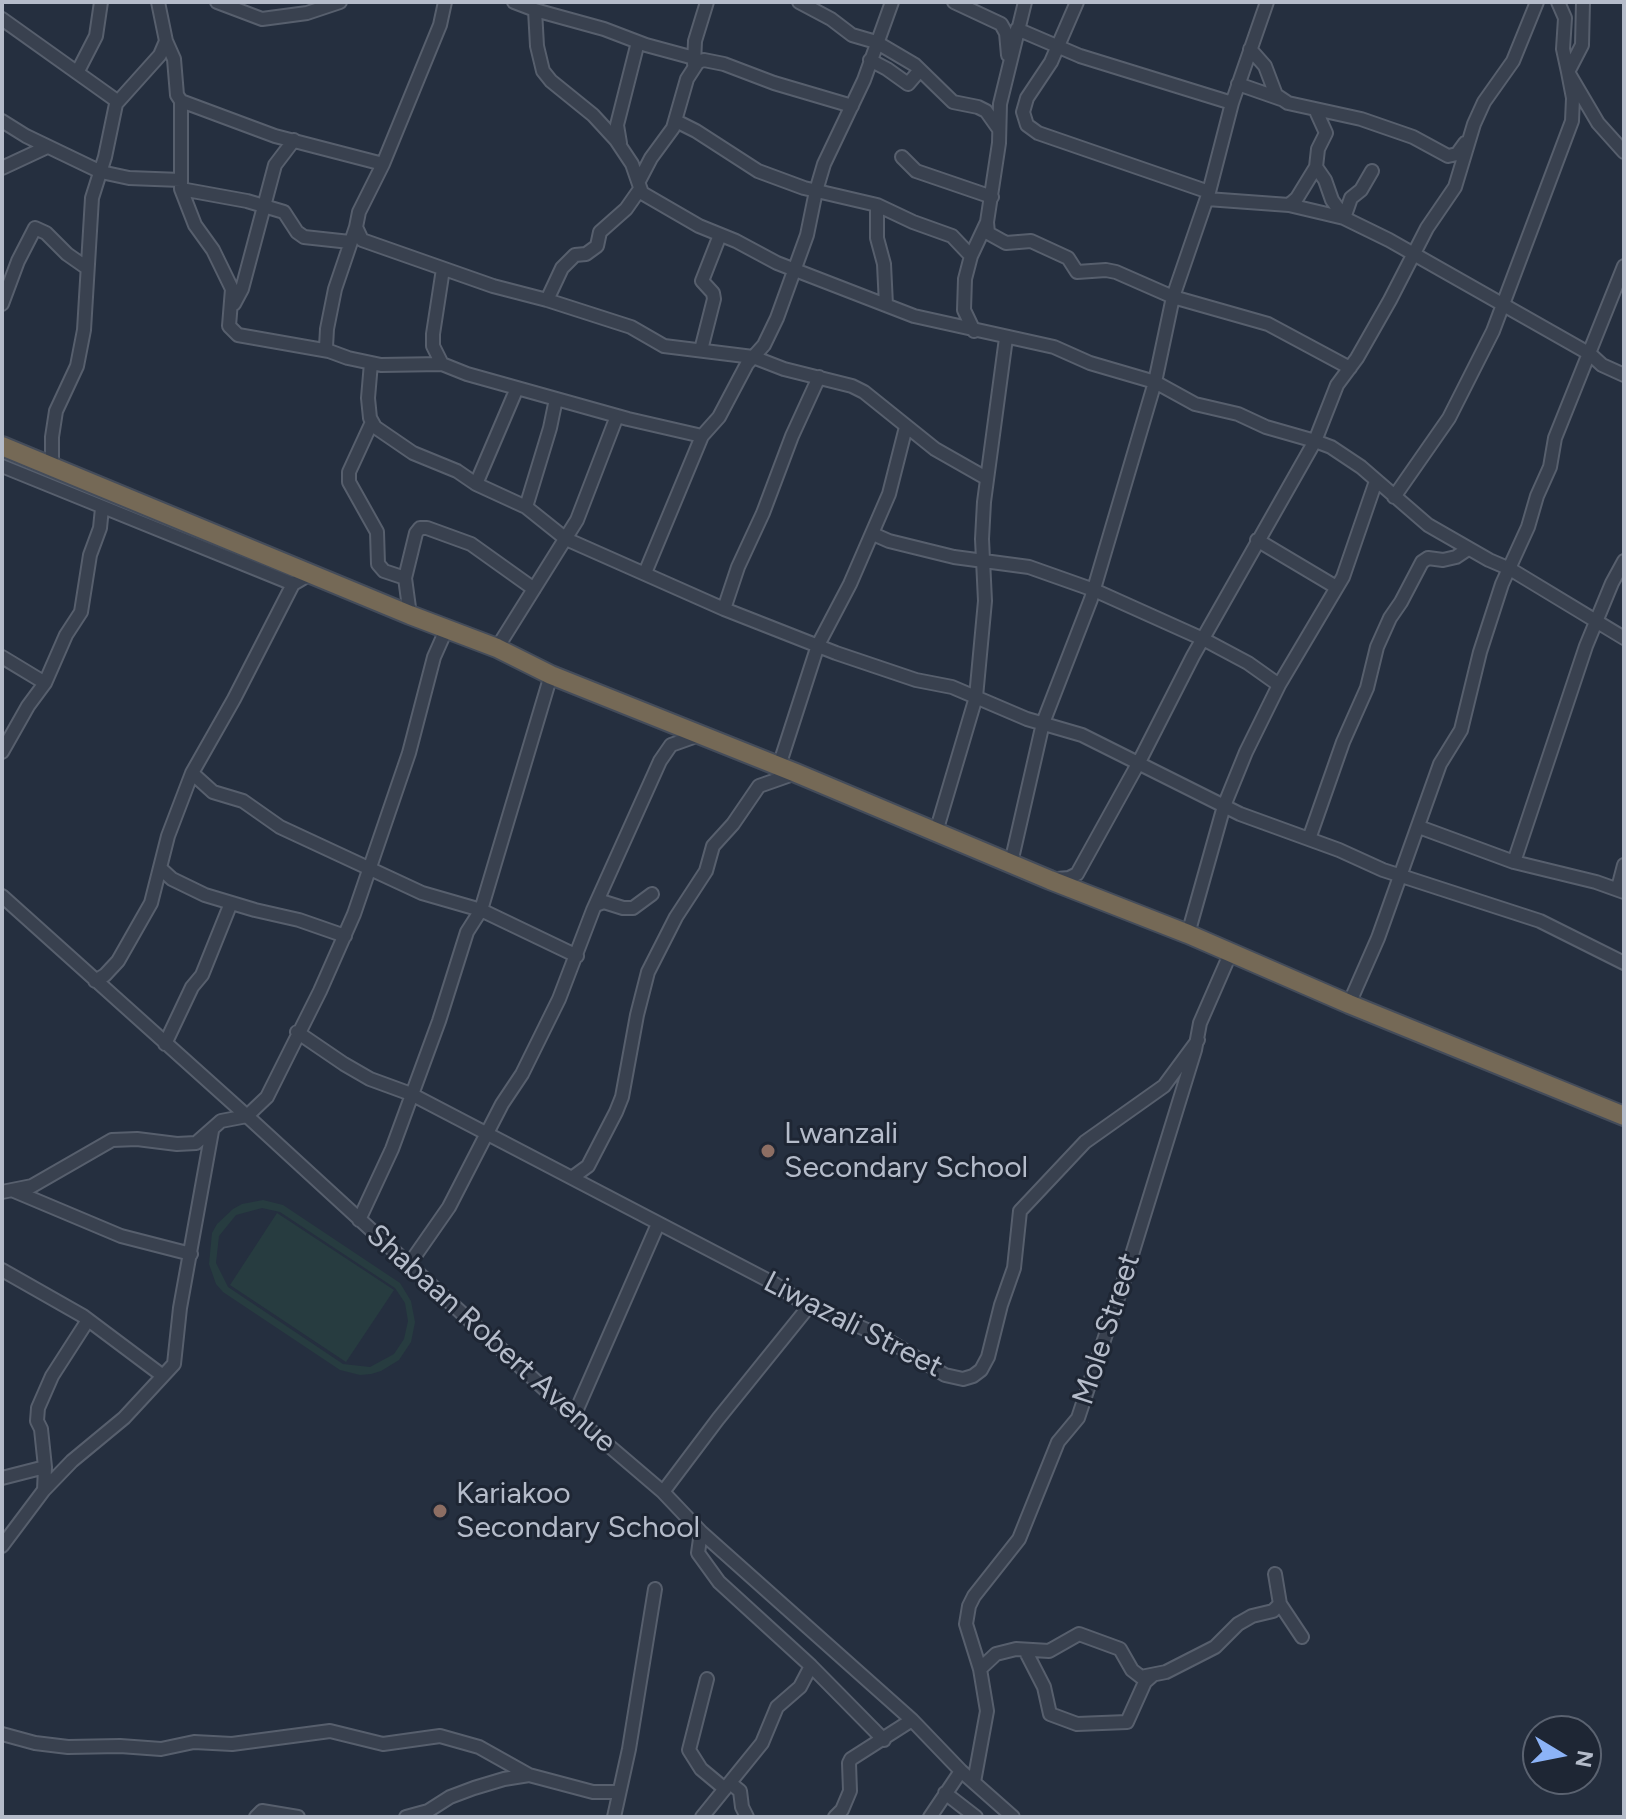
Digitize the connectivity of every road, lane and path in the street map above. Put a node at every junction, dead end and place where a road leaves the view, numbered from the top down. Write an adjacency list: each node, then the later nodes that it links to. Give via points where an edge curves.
1 (101, 2): 29 (street, via 96,36)
2 (158, 2): 20 (street)
3 (217, 2): 4 (street, via 262,19)
4 (340, 2)
5 (445, 2): 47 (street)
6 (514, 2): 17 (street)
7 (707, 2): 27 (street)
8 (799, 2): 22 (street, via 852,35)
9 (892, 2): 22 (street)
10 (954, 2): 25 (street, via 1004,27)
11 (1025, 2): 19 (street)
12 (1077, 2): 23 (street)
13 (1267, 2): 24 (street)
14 (1537, 2): 40 (street, via 1513,61)
15 (1558, 2): 30 (street, via 1565,18)
16 (1583, 2): 30 (street, via 1582,45)
17 (535, 10): 21 (street); 43 (street, via 543,71)
18 (2, 19): 29 (street)
19 (1017, 29): 23 (street); 25 (street)
20 (166, 41): 33 (street, via 160,55); 34 (street)
21 (638, 42): 27 (street); 43 (street, via 617,125)
22 (876, 42): 26 (street); 28 (street)
23 (1058, 47): 35 (street); 55 (street, via 1024,107 1030,129)
24 (1250, 49): 31 (street); 32 (street)
25 (1009, 59): 41 (street)
26 (870, 60): 28 (street, via 908,84); 36 (street)
27 (694, 61): 36 (street, via 713,61); 39 (street)
28 (920, 70): 41 (street, via 953,102 985,110)
29 (78, 71): 33 (street)
30 (1568, 72): 45 (street, via 1598,123); 74 (street, via 1572,121)
31 (1238, 84): 32 (street); 35 (street)
32 (1281, 99): 37 (street)
33 (117, 101): 51 (street)
34 (181, 101): 42 (street); 52 (street)
35 (1232, 103): 55 (street)
36 (852, 106): 54 (street)
37 (1316, 111): 40 (street, via 1361,119 1448,156 1462,148); 48 (street, via 1326,131)
38 (2, 121): 44 (street)
39 (676, 121): 53 (street); 54 (street, via 758,171)
40 (1474, 124): 65 (street, via 1455,187)
41 (998, 128): 56 (street)
42 (294, 140): 47 (street); 59 (street, via 275,165)
43 (621, 146): 53 (street)
44 (47, 147): 49 (street); 51 (street)
45 (1624, 152)
46 (902, 157): 56 (street, via 916,171)
47 (383, 164): 62 (street)
48 (1316, 167): 58 (street); 60 (street)
49 (2, 168)
50 (1372, 171): 60 (street)
51 (101, 172): 52 (street); 68 (street, via 92,198)
52 (181, 185): 59 (street); 76 (street, via 195,225 227,276)
53 (639, 185): 63 (street, via 646,196); 72 (street, via 626,209 600,232 597,246 575,255 562,268)
54 (816, 191): 57 (street); 70 (street)
55 (1208, 196): 58 (street); 71 (street)
56 (992, 197): 61 (street)
57 (877, 205): 66 (street, via 952,236); 75 (street)
58 (1289, 205): 60 (street)
59 (264, 206): 64 (street, via 284,212 304,237); 76 (street, via 242,289)
60 (1344, 217): 65 (street)
61 (987, 222): 66 (street); 71 (street, via 992,236 1006,243 1031,241 1068,258 1077,272 1116,272)
62 (356, 227): 64 (street); 69 (street, via 367,243)
63 (720, 235): 70 (street); 79 (street, via 702,281 714,299)
64 (350, 242): 80 (street, via 327,329)
65 (1413, 255): 74 (street); 85 (street)
66 (971, 256): 77 (street, via 964,310)
67 (1624, 266): 81 (street)
68 (87, 268): 73 (street, via 46,233 32,229); 98 (street, via 84,330 77,366 56,411)
69 (443, 269): 72 (street); 84 (street, via 433,334)
70 (794, 270): 75 (street); 82 (street, via 768,338)
71 (1173, 297): 85 (street, via 1268,324); 88 (street)
72 (547, 300): 79 (street, via 631,327 664,346)
73 (2, 304)
74 (1502, 304): 81 (street); 102 (street, via 1449,418)
75 (886, 305): 77 (street)
76 (230, 309): 80 (street, via 229,326 238,335)
77 (974, 331): 78 (street)
78 (1006, 338): 88 (street, via 1054,347); 99 (street)
79 (701, 350): 82 (street)
80 (329, 351): 83 (street)
81 (1590, 354): 86 (street); 111 (street)
82 (753, 357): 87 (street); 94 (street)
83 (371, 363): 84 (street); 92 (street)
84 (442, 364): 89 (street)
85 (1350, 368): 95 (street, via 1337,385)
86 (1624, 375)
87 (819, 377): 93 (street, via 864,392); 119 (street)
88 (1155, 382): 95 (street, via 1195,404); 118 (street)
89 (517, 388): 90 (street); 101 (street)
90 (556, 399): 91 (street); 103 (street)
91 (617, 416): 94 (street); 106 (street)
92 (372, 422): 101 (street, via 403,447); 114 (street, via 349,482 377,532 378,564)
93 (906, 427): 99 (street); 105 (street)
94 (702, 436): 112 (street)
95 (1315, 441): 100 (street); 107 (street)
96 (2, 446): 98 (highway)
97 (2, 466): 104 (street)
98 (52, 467): 113 (highway)
99 (986, 478): 109 (street)
100 (1376, 481): 102 (street); 116 (street)
101 (476, 484): 103 (street)
102 (1394, 497): 108 (street)
103 (526, 507): 106 (street)
104 (102, 508): 115 (street); 129 (street, via 81,612)
105 (873, 534): 109 (street, via 924,551); 125 (street)
106 (566, 539): 112 (street); 117 (street)
107 (1257, 540): 116 (street); 124 (street)
108 (1468, 549): 111 (street); 141 (street, via 1456,557 1422,562 1390,618)
109 (983, 560): 118 (street, via 1029,567); 131 (street, via 985,601)
110 (1624, 561): 121 (street)
111 (1510, 569): 121 (street); 139 (street, via 1482,645 1461,730 1440,764)
112 (645, 573): 119 (street)
113 (310, 574): 115 (street); 120 (highway)
114 (405, 578): 117 (street, via 416,533 423,528 471,544); 120 (street)
115 (293, 584): 137 (street)
116 (1336, 587): 130 (street)
117 (534, 589): 126 (street)
118 (1094, 590): 124 (street); 132 (street)
119 (724, 609): 125 (street)
120 (410, 615): 122 (highway)
121 (1597, 621): 123 (street); 142 (street)
122 (446, 630): 126 (highway); 146 (street)
123 (1624, 638)
124 (1203, 639): 130 (street); 135 (street)
125 (818, 645): 131 (street); 136 (street)
126 (497, 648): 128 (highway)
127 (2, 657): 129 (street)
128 (551, 675): 133 (highway); 154 (street)
129 (45, 683): 134 (street)
130 (1279, 685): 138 (street)
131 (976, 697): 132 (street); 140 (street)
132 (1043, 723): 135 (street); 143 (street)
133 (702, 734): 136 (highway); 153 (street, via 667,749)
134 (2, 752)
135 (1139, 762): 138 (street); 148 (street, via 1077,874)
136 (787, 769): 140 (highway); 172 (street, via 759,786 713,846 706,871 648,972 619,1103 588,1166)
137 (192, 773): 145 (street); 146 (street, via 213,792 243,801 280,827)
138 (1224, 806): 141 (street); 155 (street)
139 (1419, 827): 142 (street); 147 (street)
140 (936, 832): 143 (highway)
141 (1309, 839): 147 (street)
142 (1514, 862): 149 (street)
143 (1011, 863): 148 (highway)
144 (1624, 865): 149 (street)
145 (160, 868): 152 (street, via 186,887); 160 (street, via 156,893 118,961)
146 (371, 868): 154 (street, via 422,893); 156 (street)
147 (1399, 875): 159 (street, via 1540,921); 161 (street)
148 (1050, 880): 155 (highway)
149 (1621, 890)
150 (652, 894): 153 (street, via 633,908)
151 (2, 896): 160 (street, Shabaan Robert Avenue)
152 (231, 903): 156 (street); 164 (street, via 202,975)
153 (596, 905): 158 (street)
154 (481, 910): 158 (street); 165 (street, via 467,932)
155 (1188, 934): 157 (highway)
156 (345, 936): 162 (street)
157 (1231, 952): 161 (highway); 163 (street, Mole Street, via 1200,1023)
158 (577, 956): 169 (street, via 522,1074)
159 (1624, 963)
160 (95, 981): 164 (street, Shabaan Robert Avenue)
161 (1349, 1004): 167 (highway)
162 (297, 1032): 165 (street, Liwazali Street, via 370,1079); 166 (street, via 267,1097)
163 (1198, 1040): 179 (street, Liwazali Street, via 1164,1086 1085,1142 1020,1211 1013,1273 988,1357 973,1376 945,1375 881,1336); 195 (street, Mole Street, via 1078,1418 1058,1442 1019,1539 969,1606 966,1624)
164 (165, 1044): 166 (street, Shabaan Robert Avenue)
165 (411, 1094): 169 (street, Liwazali Street); 174 (street)
166 (247, 1116): 168 (street, via 224,1119); 174 (street, Shabaan Robert Avenue)
167 (1624, 1116)
168 (212, 1130): 170 (street, via 196,1143); 171 (street)
169 (487, 1134): 172 (street, Liwazali Street); 177 (street, via 449,1207)
170 (177, 1144): 171 (street); 173 (street, via 112,1140 32,1186)
171 (208, 1154): 176 (street)
172 (573, 1177): 175 (street, Liwazali Street)
173 (8, 1192): 176 (street, via 121,1236)
174 (359, 1220): 177 (street, Shabaan Robert Avenue)
175 (658, 1224): 179 (street, Liwazali Street); 182 (street)
176 (191, 1254): 181 (street, via 177,1352)
177 (410, 1263): 182 (street, Shabaan Robert Avenue)
178 (2, 1270): 180 (street)
179 (810, 1305): 186 (street)
180 (88, 1320): 181 (street); 183 (street, via 38,1408)
181 (163, 1376): 185 (street)
182 (574, 1416): 186 (street, Shabaan Robert Avenue)
183 (45, 1467): 184 (street); 185 (street)
184 (2, 1478)
185 (44, 1490): 188 (street)
186 (663, 1492): 187 (street, Shabaan Robert Avenue)
187 (701, 1532): 194 (street, via 698,1553 719,1582); 198 (street, Shabaan Robert Avenue)
188 (2, 1546)
189 (1275, 1574): 191 (street)
190 (655, 1589): 205 (street)
191 (1280, 1604): 192 (street); 196 (street, via 1238,1624 1188,1663)
192 (1302, 1637)
193 (1025, 1650): 195 (street, via 996,1654); 196 (street, via 1049,1651 1082,1634 1120,1649 1138,1675); 196 (street, via 1044,1687 1050,1714 1077,1724 1127,1722)
194 (811, 1666): 200 (street); 204 (street, via 800,1687 777,1707 762,1743)
195 (980, 1669): 203 (street, Mole Street, via 987,1711)
196 (1153, 1675)
197 (707, 1679): 204 (street, via 689,1750 701,1769)
198 (912, 1720): 200 (street); 201 (street, Shabaan Robert Avenue)
199 (2, 1734): 202 (street, via 68,1747 161,1749 330,1731 383,1744 440,1736 479,1747)
200 (884, 1740): 213 (street, via 851,1759 850,1791)
201 (961, 1771): 203 (street, Shabaan Robert Avenue); 206 (street)
202 (529, 1775): 205 (street, via 593,1792); 209 (street, via 474,1788)
203 (974, 1782): 216 (street, Shabaan Robert Avenue)
204 (727, 1786): 211 (street); 212 (street, via 739,1790)
205 (619, 1792): 210 (street)
206 (945, 1793): 214 (street); 215 (street)
207 (256, 1817): 208 (street, via 262,1811)
208 (298, 1817)
209 (406, 1817)
210 (614, 1817)
211 (702, 1817)
212 (747, 1817)
213 (835, 1817)
214 (930, 1817)
215 (976, 1817)
216 (1013, 1817)

